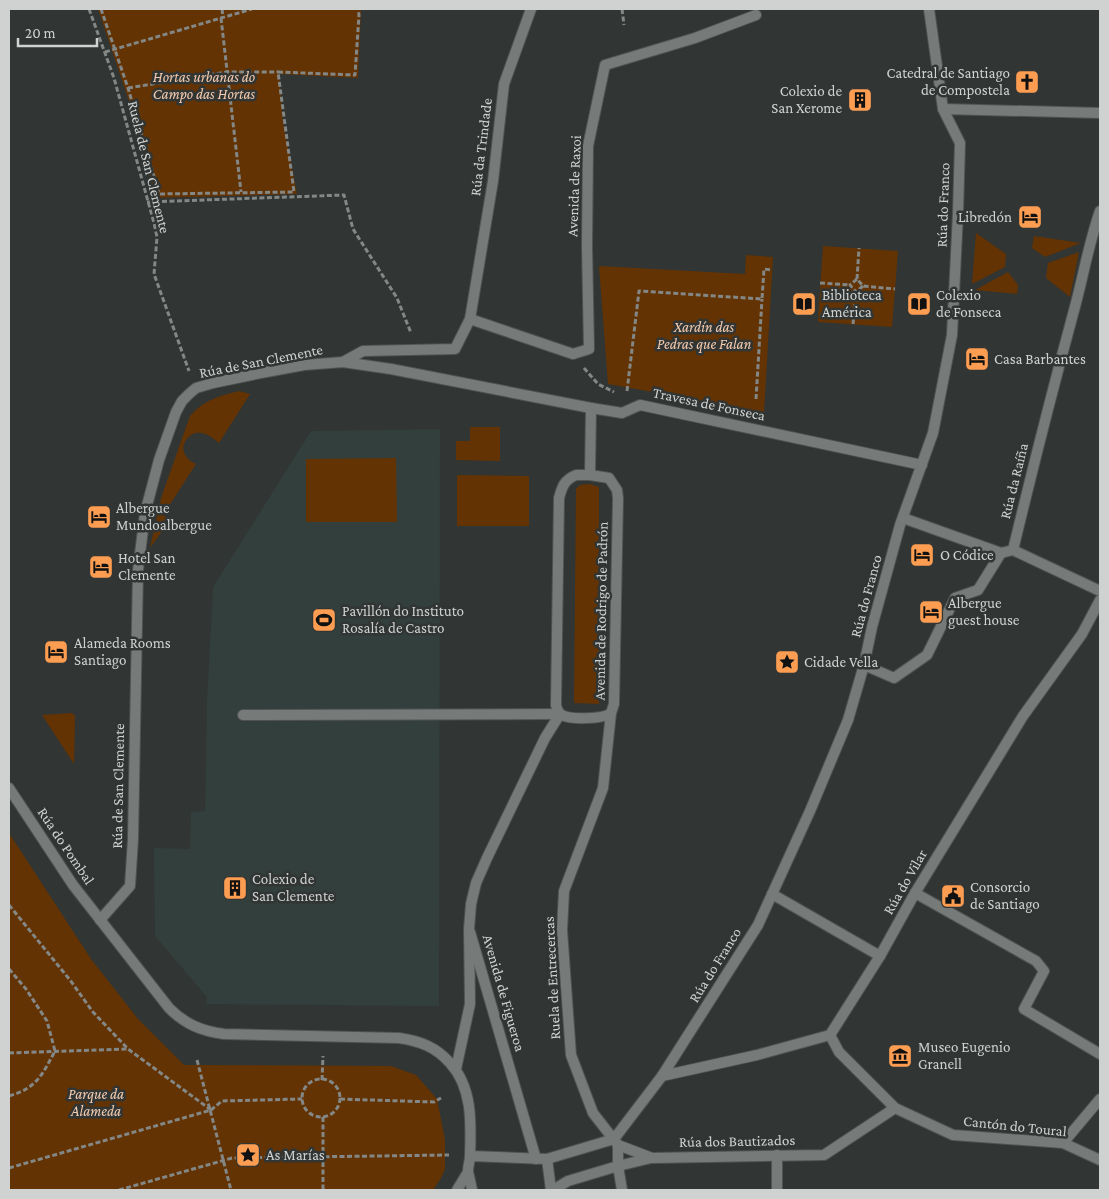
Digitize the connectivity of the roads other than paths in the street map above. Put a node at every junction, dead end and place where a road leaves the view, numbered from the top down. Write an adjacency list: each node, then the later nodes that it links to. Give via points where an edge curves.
1 (532, 9): 7 (street, Rúa da Trindade, via 504,84 493,181)
2 (929, 9): 4 (street, Rúa do Franco)
3 (756, 15): 7 (street, Avenida de Raxoi, via 695,38 605,65 588,146 588,349 572,354)
4 (943, 109): 5 (street); 10 (street, Rúa do Franco, via 960,143 952,335 933,433)
5 (1100, 113)
6 (1100, 211): 13 (street, Rúa da Raíña)
7 (470, 319): 8 (street, Rúa da Trindade, via 455,349 364,351)
8 (343, 362): 9 (street, Travesa de Fonseca); 24 (street, Rúa de San Clemente, via 286,368 196,388 176,412 145,513 138,570 130,886)
9 (591, 408): 10 (street, Travesa de Fonseca, via 622,413 640,405); 11 (street)
10 (922, 465): 12 (street, Rúa do Franco)
11 (590, 475): 18 (street, Avenida de Rodrigo de Padrón, via 609,478 618,498 614,704); 19 (street, via 569,478 559,498 556,705)
12 (903, 518): 14 (street); 17 (street, Rúa do Franco)
13 (1013, 550): 14 (street); 15 (street)
14 (1001, 553): 17 (street, via 978,590 955,598 927,655 894,678)
15 (1100, 591)
16 (1100, 600): 22 (street, Rúa do Vilar, via 1082,634 1023,716)
17 (864, 665): 23 (street, Rúa do Franco, via 848,720)
18 (611, 713): 19 (street, Avenida de Rodrigo de Padrón, via 604,717 569,718); 33 (street, Ruela de Entrecercas, via 603,788 564,890 562,930 571,1055 594,1113)
19 (560, 714): 20 (street, Avenida de Rodrigo de Padrón); 25 (street, via 545,738 480,875 471,904)
20 (243, 715)
21 (9, 788): 24 (street, Rúa do Pombal)
22 (916, 893): 26 (street, Rúa do Vilar); 28 (street, via 1036,961 1044,971 1024,1008)
23 (772, 894): 26 (street); 30 (street, Rúa do Franco, via 758,925)
24 (100, 920): 29 (street, via 169,1008 200,1030 224,1034 399,1038 424,1043 442,1054)
25 (470, 929): 29 (street, Avenida de Figueroa, via 470,1004); 38 (street, Avenida de Figueroa)
26 (880, 956): 27 (street, Rúa do Vilar)
27 (830, 1035): 30 (street); 32 (street, via 839,1052)
28 (1100, 1054)
29 (456, 1069): 36 (street, via 469,1104)
30 (662, 1076): 33 (street, Rúa do Franco)
31 (1100, 1099): 34 (street)
32 (895, 1108): 34 (street, Cantón do Toural, via 953,1135); 35 (street, Rúa dos Bautizados, via 824,1155)
33 (616, 1142): 37 (street, Rúa dos Bautizados); 39 (street); 41 (street)
34 (1062, 1143): 40 (street, Cantón do Toural)
35 (777, 1155): 37 (street, Rúa dos Bautizados); 47 (street)
36 (470, 1156): 38 (street); 42 (street)
37 (652, 1158): 41 (street, Rúa dos Bautizados)
38 (536, 1159): 39 (street)
39 (546, 1159): 45 (street)
40 (1100, 1160)
41 (618, 1166): 45 (street, via 568,1181); 46 (street)
42 (468, 1172): 43 (street); 44 (street)
43 (457, 1190)
44 (472, 1190)
45 (552, 1190)
46 (622, 1190)
47 (777, 1190)

